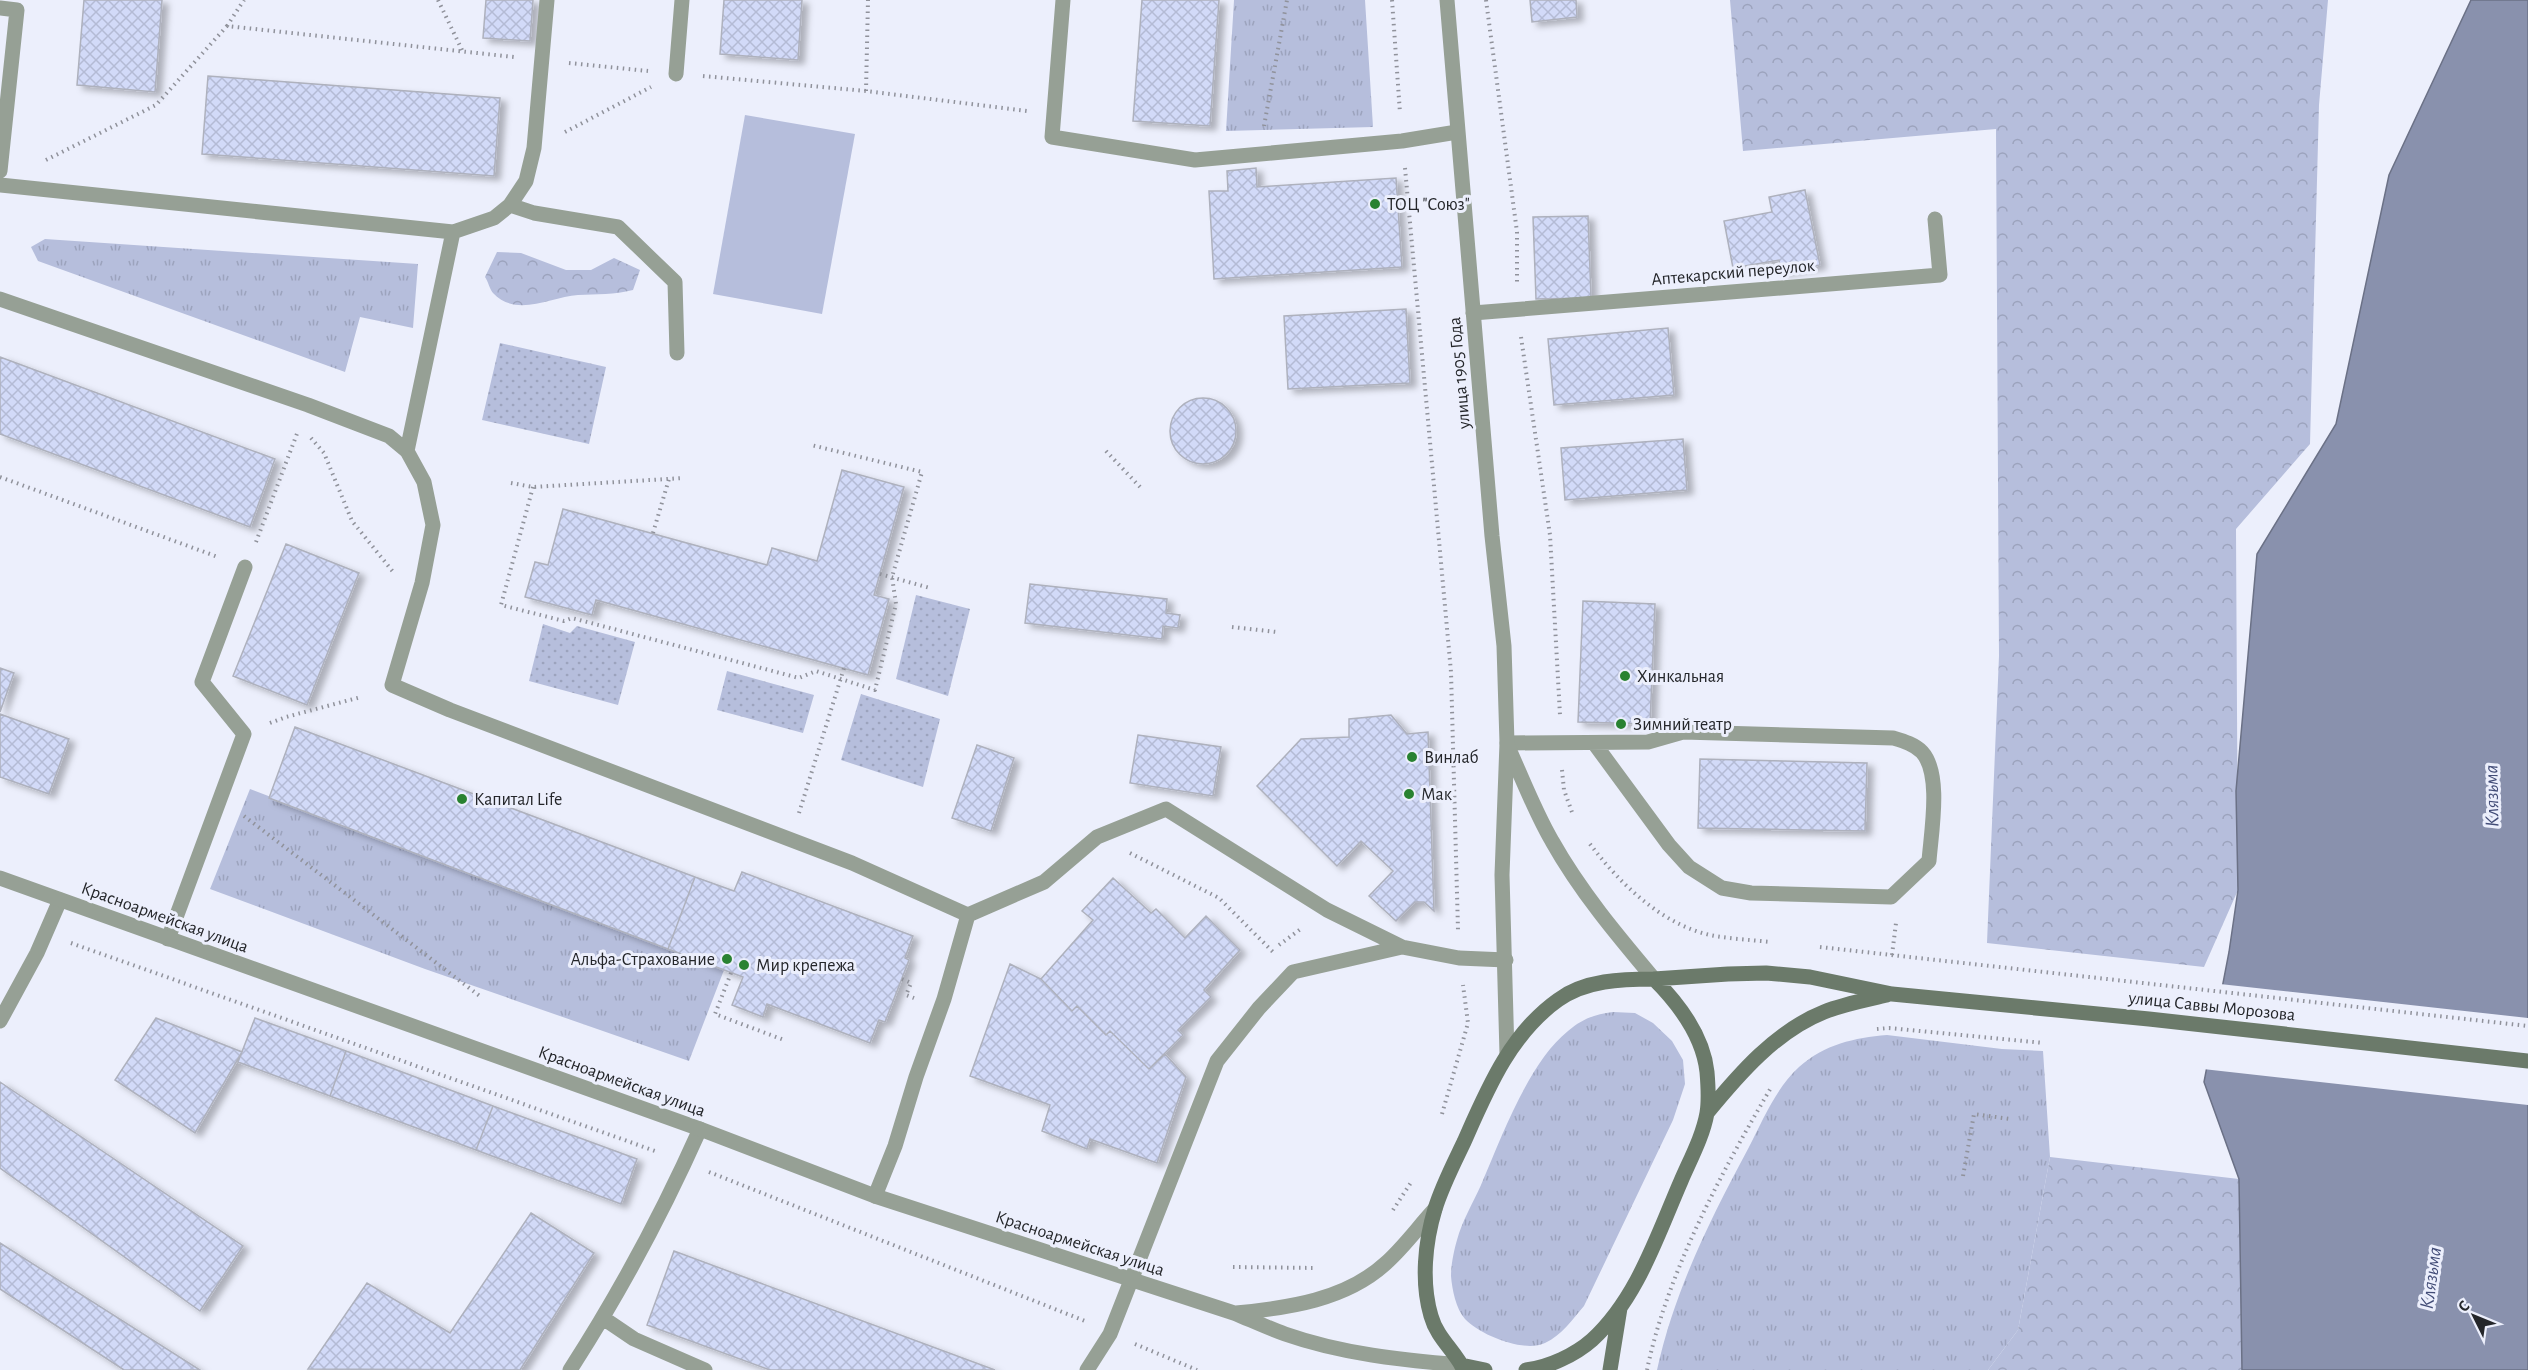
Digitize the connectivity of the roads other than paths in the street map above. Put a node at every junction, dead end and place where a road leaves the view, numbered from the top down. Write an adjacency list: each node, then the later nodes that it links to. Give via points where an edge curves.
1 (548, 0): 11 (street, via 534,148 526,181)
2 (682, 0): 7 (street)
3 (1063, 0): 8 (street, via 1052,136 1195,160 1402,141)
4 (1447, 0): 8 (street, улица 1905 Года)
5 (18, 5): 6 (street); 9 (street)
6 (0, 8)
7 (676, 74)
8 (1457, 132): 15 (street, улица 1905 Года)
9 (0, 171)
10 (0, 185): 13 (street)
11 (510, 205): 13 (street, via 494,218); 16 (street, via 534,213 618,227 675,282)
12 (1935, 219): 15 (street, Аптекарский переулок, via 1940,275)
13 (453, 232): 17 (street)
14 (0, 299): 17 (street, via 308,405 389,436)
15 (1473, 313): 19 (street, улица 1905 Года, via 1504,646)
16 (677, 353)
17 (407, 451): 23 (street, via 424,482 433,525 423,583 392,685 852,863)
18 (245, 567): 24 (street, via 202,682 244,734)
19 (1507, 743): 20 (street); 26 (street, улица 1905 Года, via 1502,864); 27 (street, via 1555,847 1596,909)
20 (1594, 743): 20 (street, via 1648,742 1683,732 1893,738 1922,752 1931,766 1929,861 1891,897 1751,893 1722,888 1689,867 1669,845)
21 (0, 878): 22 (street, Красноармейская улица)
22 (60, 900): 24 (street, Красноармейская улица); 29 (street)
23 (968, 915): 25 (street, via 1044,882 1097,837 1166,809 1327,910); 34 (street, via 944,999)
24 (168, 939): 33 (street, Красноармейская улица)
25 (1402, 947): 26 (street, via 1459,958); 36 (street, via 1293,972 1259,1008 1217,1061)
26 (1506, 960): 30 (street, улица 1905 Года)
27 (1654, 979): 28 (main road, улица Саввы Морозова, via 1766,973 1810,977); 30 (main road, улица Саввы Морозова, via 1607,981 1582,987 1559,999 1528,1026); 32 (main road, via 1684,1012 1697,1035 1707,1071)
28 (1892, 994): 31 (main road, улица Саввы Морозова); 32 (main road, улица Саввы Морозова, via 1843,1005 1802,1023 1754,1060)
29 (0, 1021)
30 (1507, 1054): 35 (main road, улица Саввы Морозова)
31 (2528, 1061)
32 (1707, 1113): 37 (main road, via 1657,1239)
33 (700, 1129): 34 (street, Красноармейская улица); 39 (street)
34 (875, 1196): 36 (street, Красноармейская улица)
35 (1435, 1209): 38 (street, via 1387,1263 1366,1279 1288,1308); 40 (main road, улица Саввы Морозова, via 1425,1270 1431,1317 1439,1337)
36 (1131, 1280): 38 (street, Красноармейская улица); 43 (street, via 1110,1334)
37 (1620, 1308): 45 (main road, via 1591,1340 1539,1369); 46 (main road)
38 (1234, 1313): 40 (street, Красноармейская улица, via 1330,1347)
39 (603, 1318): 41 (street); 42 (street, via 634,1339)
40 (1463, 1367): 44 (main road)
41 (570, 1370)
42 (705, 1370)
43 (1087, 1370)
44 (1485, 1370)
45 (1526, 1370)
46 (1610, 1370)

